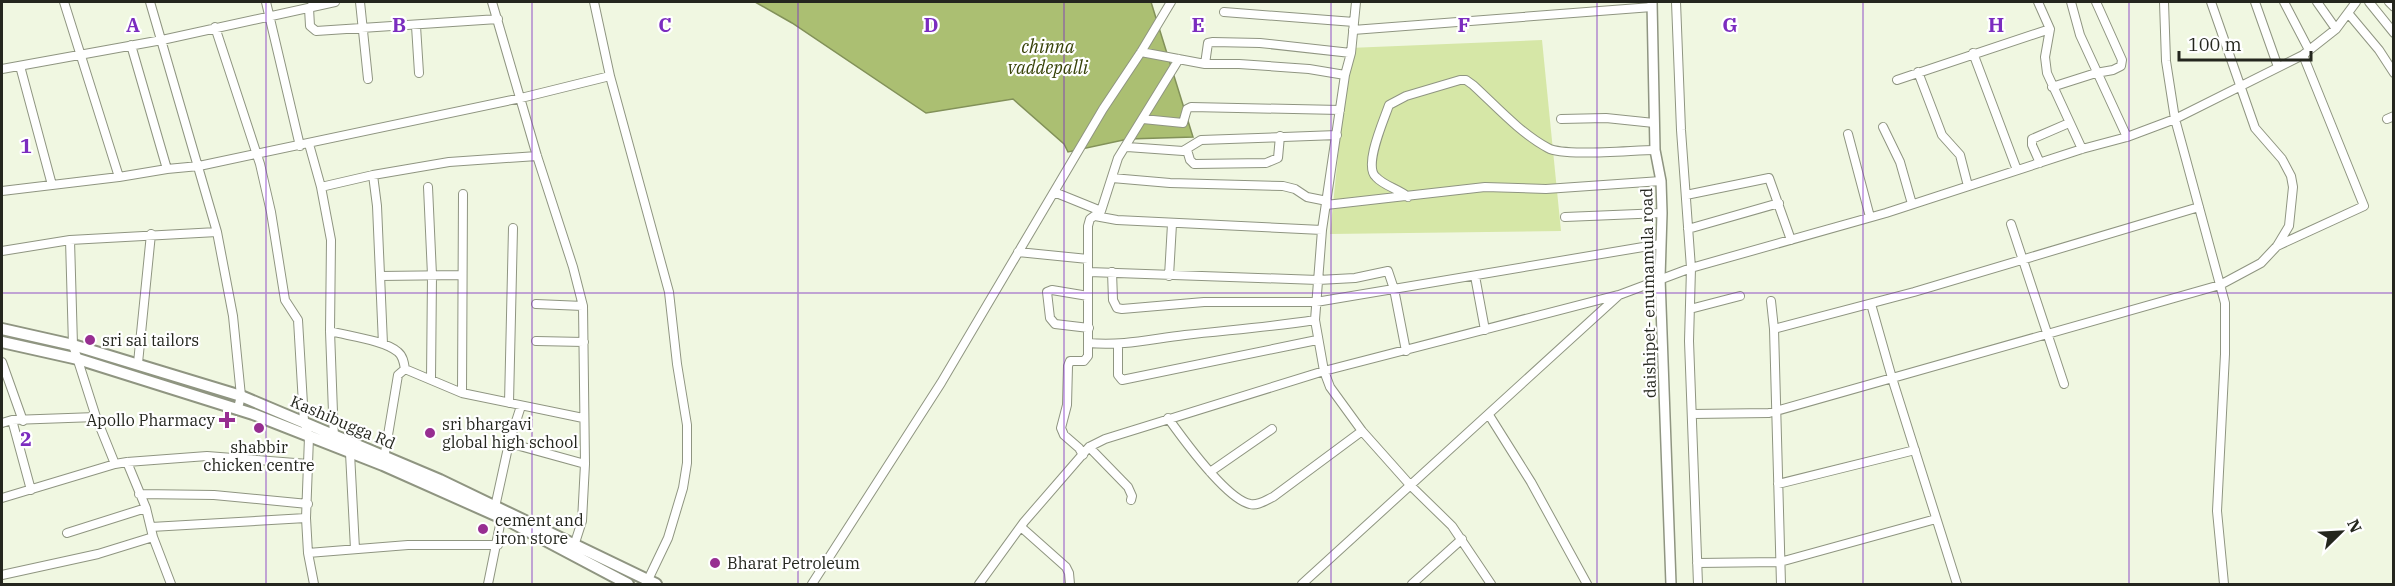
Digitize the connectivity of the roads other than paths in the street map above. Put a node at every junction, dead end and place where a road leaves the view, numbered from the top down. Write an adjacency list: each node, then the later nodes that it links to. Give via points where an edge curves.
1 (64, 2): 46 (street)
2 (150, 2): 40 (street)
3 (266, 2): 31 (street)
4 (316, 2): 27 (street)
5 (336, 2): 27 (street)
6 (360, 2): 36 (street)
7 (492, 2): 32 (street)
8 (594, 2): 57 (street)
9 (1171, 2): 42 (street)
10 (1354, 2): 34 (street)
11 (1588, 2): 29 (street)
12 (1676, 2): 97 (street)
13 (2038, 2): 37 (street)
14 (2071, 2): 54 (street)
15 (2096, 2): 54 (street, via 2122,60 2118,69)
16 (2165, 2): 66 (street, via 2166,62)
17 (2211, 2): 61 (street)
18 (2255, 2): 50 (street)
19 (2284, 2): 44 (street)
20 (2318, 2): 38 (street)
21 (2356, 2): 30 (street)
22 (2369, 2): 39 (street)
23 (2389, 2): 26 (street)
24 (1652, 4): 29 (street); 67 (street, daishipet- enumamula road)
25 (298, 6): 27 (street); 31 (street)
26 (2394, 7)
27 (309, 8): 36 (street, via 310,26 316,31)
28 (1224, 12): 34 (street)
29 (1588, 13): 34 (street)
30 (2348, 13): 38 (street); 55 (street)
31 (269, 15): 35 (street); 75 (street)
32 (498, 19): 33 (street); 62 (street)
33 (416, 26): 36 (street); 53 (street)
34 (1354, 26): 43 (street)
35 (215, 27): 40 (street); 80 (street)
36 (362, 27): 58 (street)
37 (2050, 29): 45 (street); 60 (street, via 2045,63)
38 (2336, 29): 44 (street)
39 (2394, 33)
40 (162, 40): 41 (street); 83 (street)
41 (131, 45): 46 (street); 84 (street)
42 (1141, 52): 47 (street); 95 (street)
43 (1351, 53): 48 (street, via 1213,42 1207,46); 56 (street)
44 (2306, 53): 50 (street); 117 (street, via 2364,206)
45 (1973, 54): 52 (street); 85 (street)
46 (82, 55): 49 (street); 87 (street)
47 (1179, 59): 48 (street); 64 (street)
48 (1204, 64): 56 (street, via 1310,69)
49 (20, 66): 51 (street); 90 (street)
50 (2278, 67): 61 (street)
51 (2, 69)
52 (1918, 72): 59 (street); 91 (street, via 1942,135 1960,155)
53 (419, 73)
54 (2096, 73): 60 (street); 73 (street)
55 (2394, 73)
56 (1345, 75): 63 (street)
57 (610, 76): 62 (street); 223 (street, via 669,292 687,425 683,488)
58 (368, 79)
59 (1897, 80)
60 (2052, 87): 68 (street)
61 (2239, 88): 66 (street); 117 (street, via 2255,128 2276,150 2291,176 2289,226)
62 (521, 98): 74 (street); 81 (street)
63 (1340, 110): 64 (street, via 1191,107 1183,123); 71 (street)
64 (1143, 119): 76 (street)
65 (1561, 119): 67 (street)
66 (2175, 119): 73 (street); 102 (street)
67 (1654, 123): 79 (street, daishipet- enumamula road)
68 (2069, 123): 77 (street); 82 (street, via 2032,139)
69 (1883, 127): 101 (street, via 1900,162)
70 (1848, 134): 106 (street)
71 (1337, 135): 72 (street); 99 (street)
72 (1280, 136): 78 (street, via 1201,141); 78 (street, via 1278,158 1266,163 1194,164)
73 (2127, 137): 77 (street)
74 (309, 144): 75 (street); 92 (street)
75 (300, 146): 80 (street)
76 (1127, 147): 78 (street); 88 (street)
77 (2082, 149): 82 (street)
78 (1187, 150)
79 (1655, 150): 89 (street, daishipet- enumamula road); 98 (street, via 1565,152 1548,148 1473,85 1460,80 1389,105 1371,169 1374,177)
80 (256, 153): 83 (street); 180 (street, via 271,212 285,300 298,320)
81 (537, 156): 86 (street, via 449,162); 141 (street)
82 (2040, 163): 85 (street)
83 (199, 166): 84 (street); 112 (street)
84 (167, 169): 87 (street)
85 (2017, 170): 91 (street)
86 (373, 175): 92 (street); 127 (street)
87 (119, 177): 90 (street)
88 (1112, 178): 99 (street, via 1283,186); 103 (street)
89 (1661, 181): 98 (street, via 1546,189 1485,187); 104 (street, daishipet- enumamula road)
90 (52, 185): 94 (street)
91 (1968, 186): 101 (street)
92 (321, 187): 148 (street, via 330,240)
93 (429, 187): 125 (street)
94 (2, 191)
95 (1054, 192): 103 (street); 119 (street)
96 (462, 194): 126 (street)
97 (1686, 195): 100 (street, via 1767,177); 110 (street)
98 (1408, 196): 99 (street)
99 (1326, 203): 111 (street)
100 (1779, 203): 110 (street); 115 (street)
101 (1912, 204): 106 (street)
102 (2199, 207): 121 (street); 132 (street)
103 (1098, 213): 107 (street, via 1117,220); 120 (street, via 1088,226)
104 (1662, 213): 105 (street); 116 (street, daishipet- enumamula road)
105 (1565, 217)
106 (1870, 217): 115 (street)
107 (1172, 224): 111 (street); 128 (street)
108 (2011, 224): 121 (street)
109 (513, 228): 169 (street)
110 (1688, 229): 122 (street)
111 (1322, 230): 131 (street)
112 (217, 232): 113 (street); 168 (street, via 233,316)
113 (151, 234): 114 (street); 161 (street)
114 (70, 240): 118 (street); 156 (street)
115 (1791, 240): 122 (street)
116 (1661, 244): 129 (street); 130 (street, daishipet- enumamula road)
117 (2277, 246): 132 (street, via 2261,263)
118 (2, 251)
119 (1018, 252): 120 (street); 227 (street, via 941,383)
120 (1088, 259): 123 (street)
121 (2023, 259): 140 (street); 149 (street)
122 (1691, 268): 130 (street); 142 (street)
123 (1089, 272): 124 (street); 135 (street)
124 (1112, 272): 128 (street); 138 (street, via 1113,300 1122,309 1204,302)
125 (432, 275): 126 (street); 127 (street); 165 (street)
126 (462, 275): 167 (street)
127 (380, 276): 155 (street)
128 (1169, 276): 131 (street)
129 (1475, 276): 133 (street); 147 (street)
130 (1660, 278): 134 (street); 234 (street, daishipet- enumamula road)
131 (1318, 280): 133 (street, via 1388,271); 138 (street)
132 (2220, 285): 149 (street); 238 (street, via 2226,324 2217,511)
133 (1394, 289): 138 (street); 158 (street)
134 (1619, 294): 147 (street); 174 (street)
135 (1088, 296): 144 (street); 144 (street, via 1047,292 1054,324)
136 (1740, 296): 142 (street)
137 (1771, 301): 146 (street)
138 (1316, 302): 143 (street)
139 (536, 304): 141 (street)
140 (1871, 304): 146 (street); 164 (street)
141 (583, 306): 153 (street)
142 (1690, 309): 173 (street)
143 (1315, 320): 150 (street); 157 (street)
144 (1089, 328): 154 (street)
145 (2, 329): 156 (main road, Kashibugga Rd)
146 (1774, 329): 172 (street)
147 (1485, 330): 158 (street)
148 (330, 331): 155 (street); 184 (street)
149 (2048, 333): 164 (street); 166 (street)
150 (1317, 340): 157 (street, via 1122,380 1118,375); 163 (street)
151 (536, 341): 153 (street)
152 (2, 342): 159 (main road, Kashibugga Rd)
153 (584, 342): 176 (street)
154 (1088, 343): 157 (street); 191 (street, via 1087,358 1071,361 1068,366 1067,405 1061,428)
155 (383, 344): 162 (street, via 400,353)
156 (73, 345): 159 (street); 161 (main road, Kashibugga Rd)
157 (1118, 345)
158 (1406, 351): 163 (street)
159 (78, 359): 171 (main road, Kashibugga Rd); 175 (street)
160 (2, 362): 179 (street)
161 (138, 363): 168 (main road, Kashibugga Rd)
162 (405, 369): 165 (street); 192 (street, via 398,375)
163 (1324, 371): 177 (street); 183 (street, via 1330,387)
164 (1892, 378): 172 (street); 189 (street)
165 (431, 379): 167 (street)
166 (2064, 384)
167 (462, 393): 169 (street)
168 (241, 396): 171 (street); 180 (main road, Kashibugga Rd)
169 (509, 403): 170 (street)
170 (521, 406): 176 (street); 186 (street)
171 (238, 408): 185 (main road, Kashibugga Rd)
172 (1776, 411): 173 (street); 198 (street)
173 (1692, 414): 219 (street)
174 (1489, 415): 199 (street); 233 (street)
175 (96, 417): 179 (street); 194 (street)
176 (583, 418): 196 (street)
177 (1168, 418): 188 (street); 197 (street)
178 (12, 420): 179 (street); 181 (street); 200 (street)
179 (23, 421)
180 (304, 421): 184 (main road, Kashibugga Rd); 185 (street)
181 (2, 423)
182 (1272, 429): 197 (street)
183 (1362, 431): 197 (street, via 1273,497 1257,504 1243,501); 199 (street)
184 (334, 434): 187 (street); 192 (main road, Kashibugga Rd)
185 (309, 437): 187 (main road, Kashibugga Rd); 195 (street)
186 (508, 442): 196 (street); 206 (street)
187 (334, 447): 190 (main road, Kashibugga Rd)
188 (1089, 447): 191 (street); 203 (street, via 1128,487)
189 (1914, 450): 198 (street); 208 (street)
190 (350, 453): 192 (main road, Kashibugga Rd); 215 (street)
191 (1083, 455): 210 (street)
192 (384, 461): 206 (main road, Kashibugga Rd, via 440,480)
193 (127, 462): 194 (street); 195 (street, via 207,456); 201 (street)
194 (115, 464): 200 (street)
195 (308, 464): 204 (street)
196 (585, 464): 216 (street, via 582,521)
197 (1210, 472)
198 (1778, 484): 218 (street)
199 (1411, 486): 213 (street); 221 (street)
200 (31, 490): 202 (street)
201 (139, 494): 204 (street, via 214,495); 205 (street)
202 (2, 498)
203 (1131, 500)
204 (308, 504): 207 (street)
205 (146, 508): 209 (street); 211 (street)
206 (500, 512): 214 (street); 216 (main road, Kashibugga Rd)
207 (306, 518): 209 (street); 217 (street)
208 (1936, 519): 218 (street); 237 (street)
209 (151, 527): 212 (street)
210 (1021, 527): 228 (street); 229 (street, via 1066,567)
211 (67, 533)
212 (153, 537): 220 (street, via 98,554); 224 (street)
213 (1462, 539): 231 (street); 232 (street)
214 (498, 545): 215 (street); 226 (street)
215 (355, 549): 217 (street)
216 (573, 549): 222 (main road, Kashibugga Rd); 223 (main road, Kashibugga Rd)
217 (308, 553): 225 (street)
218 (1780, 562): 219 (street); 236 (street)
219 (1697, 563): 235 (street)
220 (2, 575)
221 (1311, 581): 230 (street)
222 (628, 584)
223 (650, 584)
224 (171, 585)
225 (314, 585)
226 (488, 585)
227 (813, 585)
228 (979, 585)
229 (1070, 585)
230 (1302, 585)
231 (1412, 585)
232 (1491, 585)
233 (1587, 585)
234 (1671, 585)
235 (1698, 585)
236 (1781, 585)
237 (1958, 585)
238 (2224, 585)

